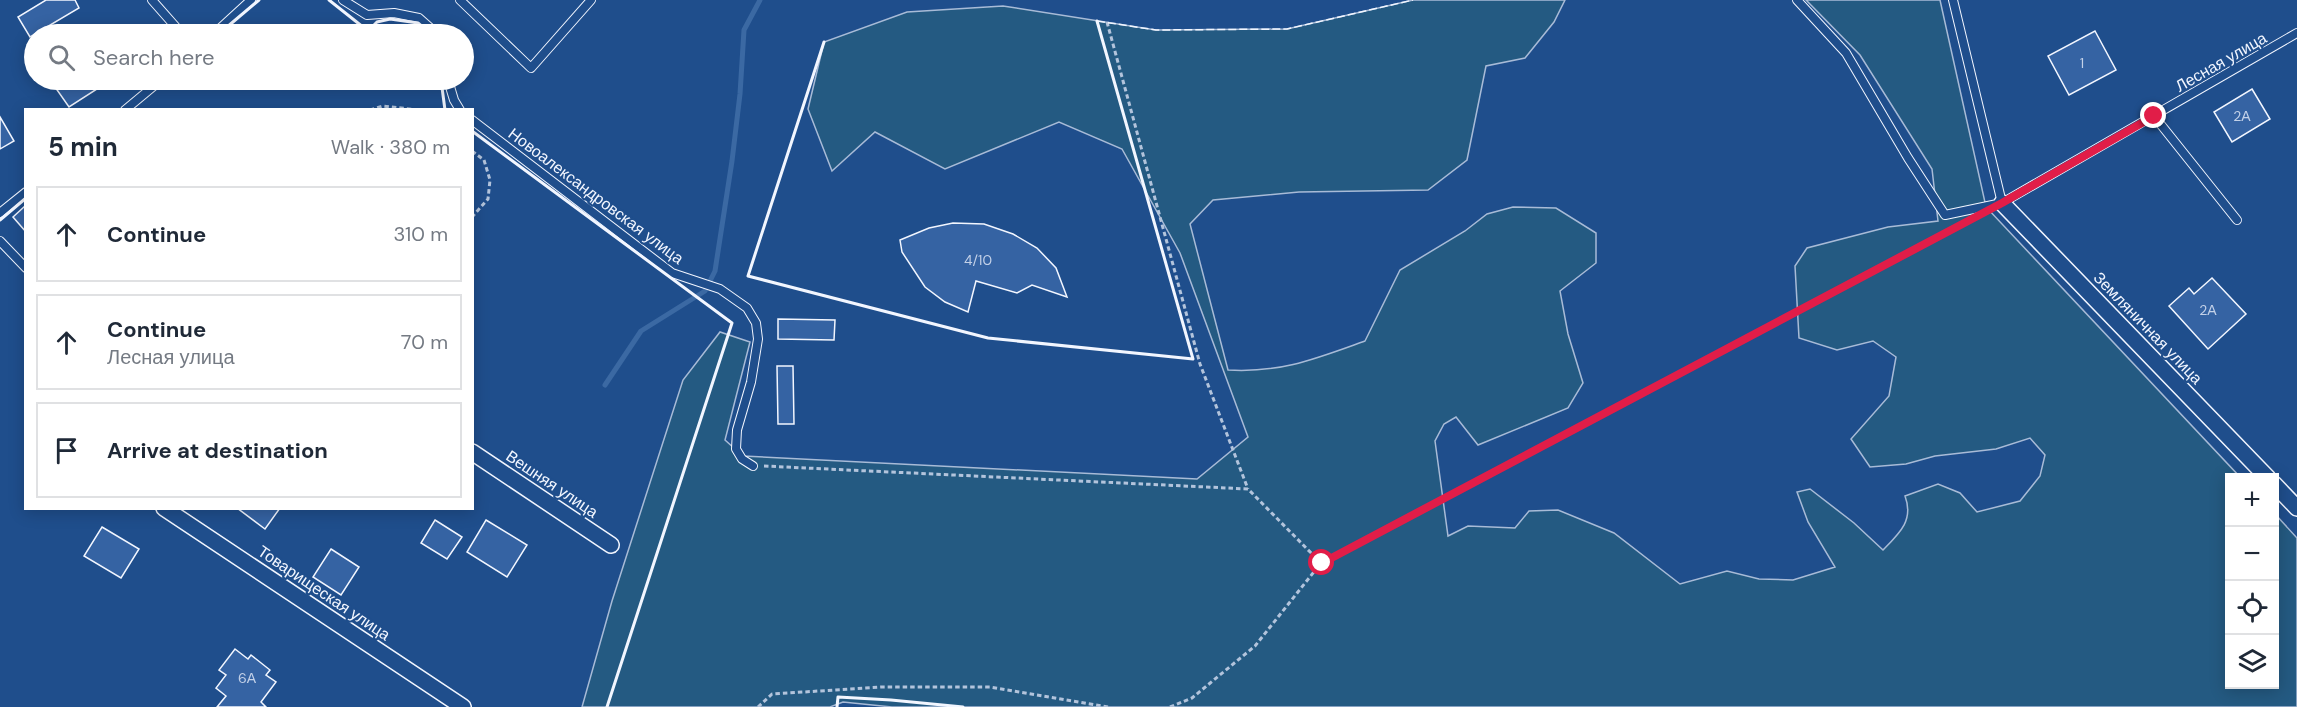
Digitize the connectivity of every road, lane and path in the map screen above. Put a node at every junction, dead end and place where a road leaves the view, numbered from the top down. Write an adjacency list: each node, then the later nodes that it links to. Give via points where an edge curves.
1 (152, 0): 9 (lane)
2 (251, 0): 10 (lane)
3 (343, 0): 11 (lane, via 367,15 394,13 419,18)
4 (460, 0): 5 (lane, via 531,68)
5 (591, 0)
6 (1797, 0): 23 (lane, Лесная улица, via 1846,53 1945,215)
7 (1953, 0): 23 (lane)
8 (1107, 22): 33 (path, via 1200,364)
9 (173, 24)
10 (225, 24)
11 (426, 24)
12 (2297, 33): 19 (lane, Лесная улица)
13 (149, 90): 15 (lane)
14 (451, 90): 18 (lane)
15 (127, 108)
16 (376, 108): 17 (path)
17 (400, 108)
18 (459, 108)
19 (2154, 116): 23 (lane, Лесная улица); 26 (lane)
20 (474, 122): 31 (lane, Новоалександровская улица, via 672,273 720,289 747,308 756,323 758,339 736,449)
21 (474, 152): 25 (path, via 484,160 490,180 488,199)
22 (24, 194): 24 (lane)
23 (2002, 203): 32 (street, Земляничная улица)
24 (0, 213)
25 (474, 215)
26 (2237, 220)
27 (1960, 225): 38 (path)
28 (0, 241): 29 (lane)
29 (24, 266)
30 (474, 453): 37 (street, Вешняя улица)
31 (753, 466): 33 (path)
32 (2264, 473)
33 (1248, 489): 38 (path)
34 (2279, 489): 35 (street)
35 (2297, 508)
36 (167, 510): 39 (street, Товарищеская улица)
37 (610, 545)
38 (1322, 563): 42 (path, via 1255,646 1192,698)
39 (463, 707)
40 (758, 707): 41 (path, via 772,694 882,687 990,687)
41 (1108, 707)
42 (1170, 707)

